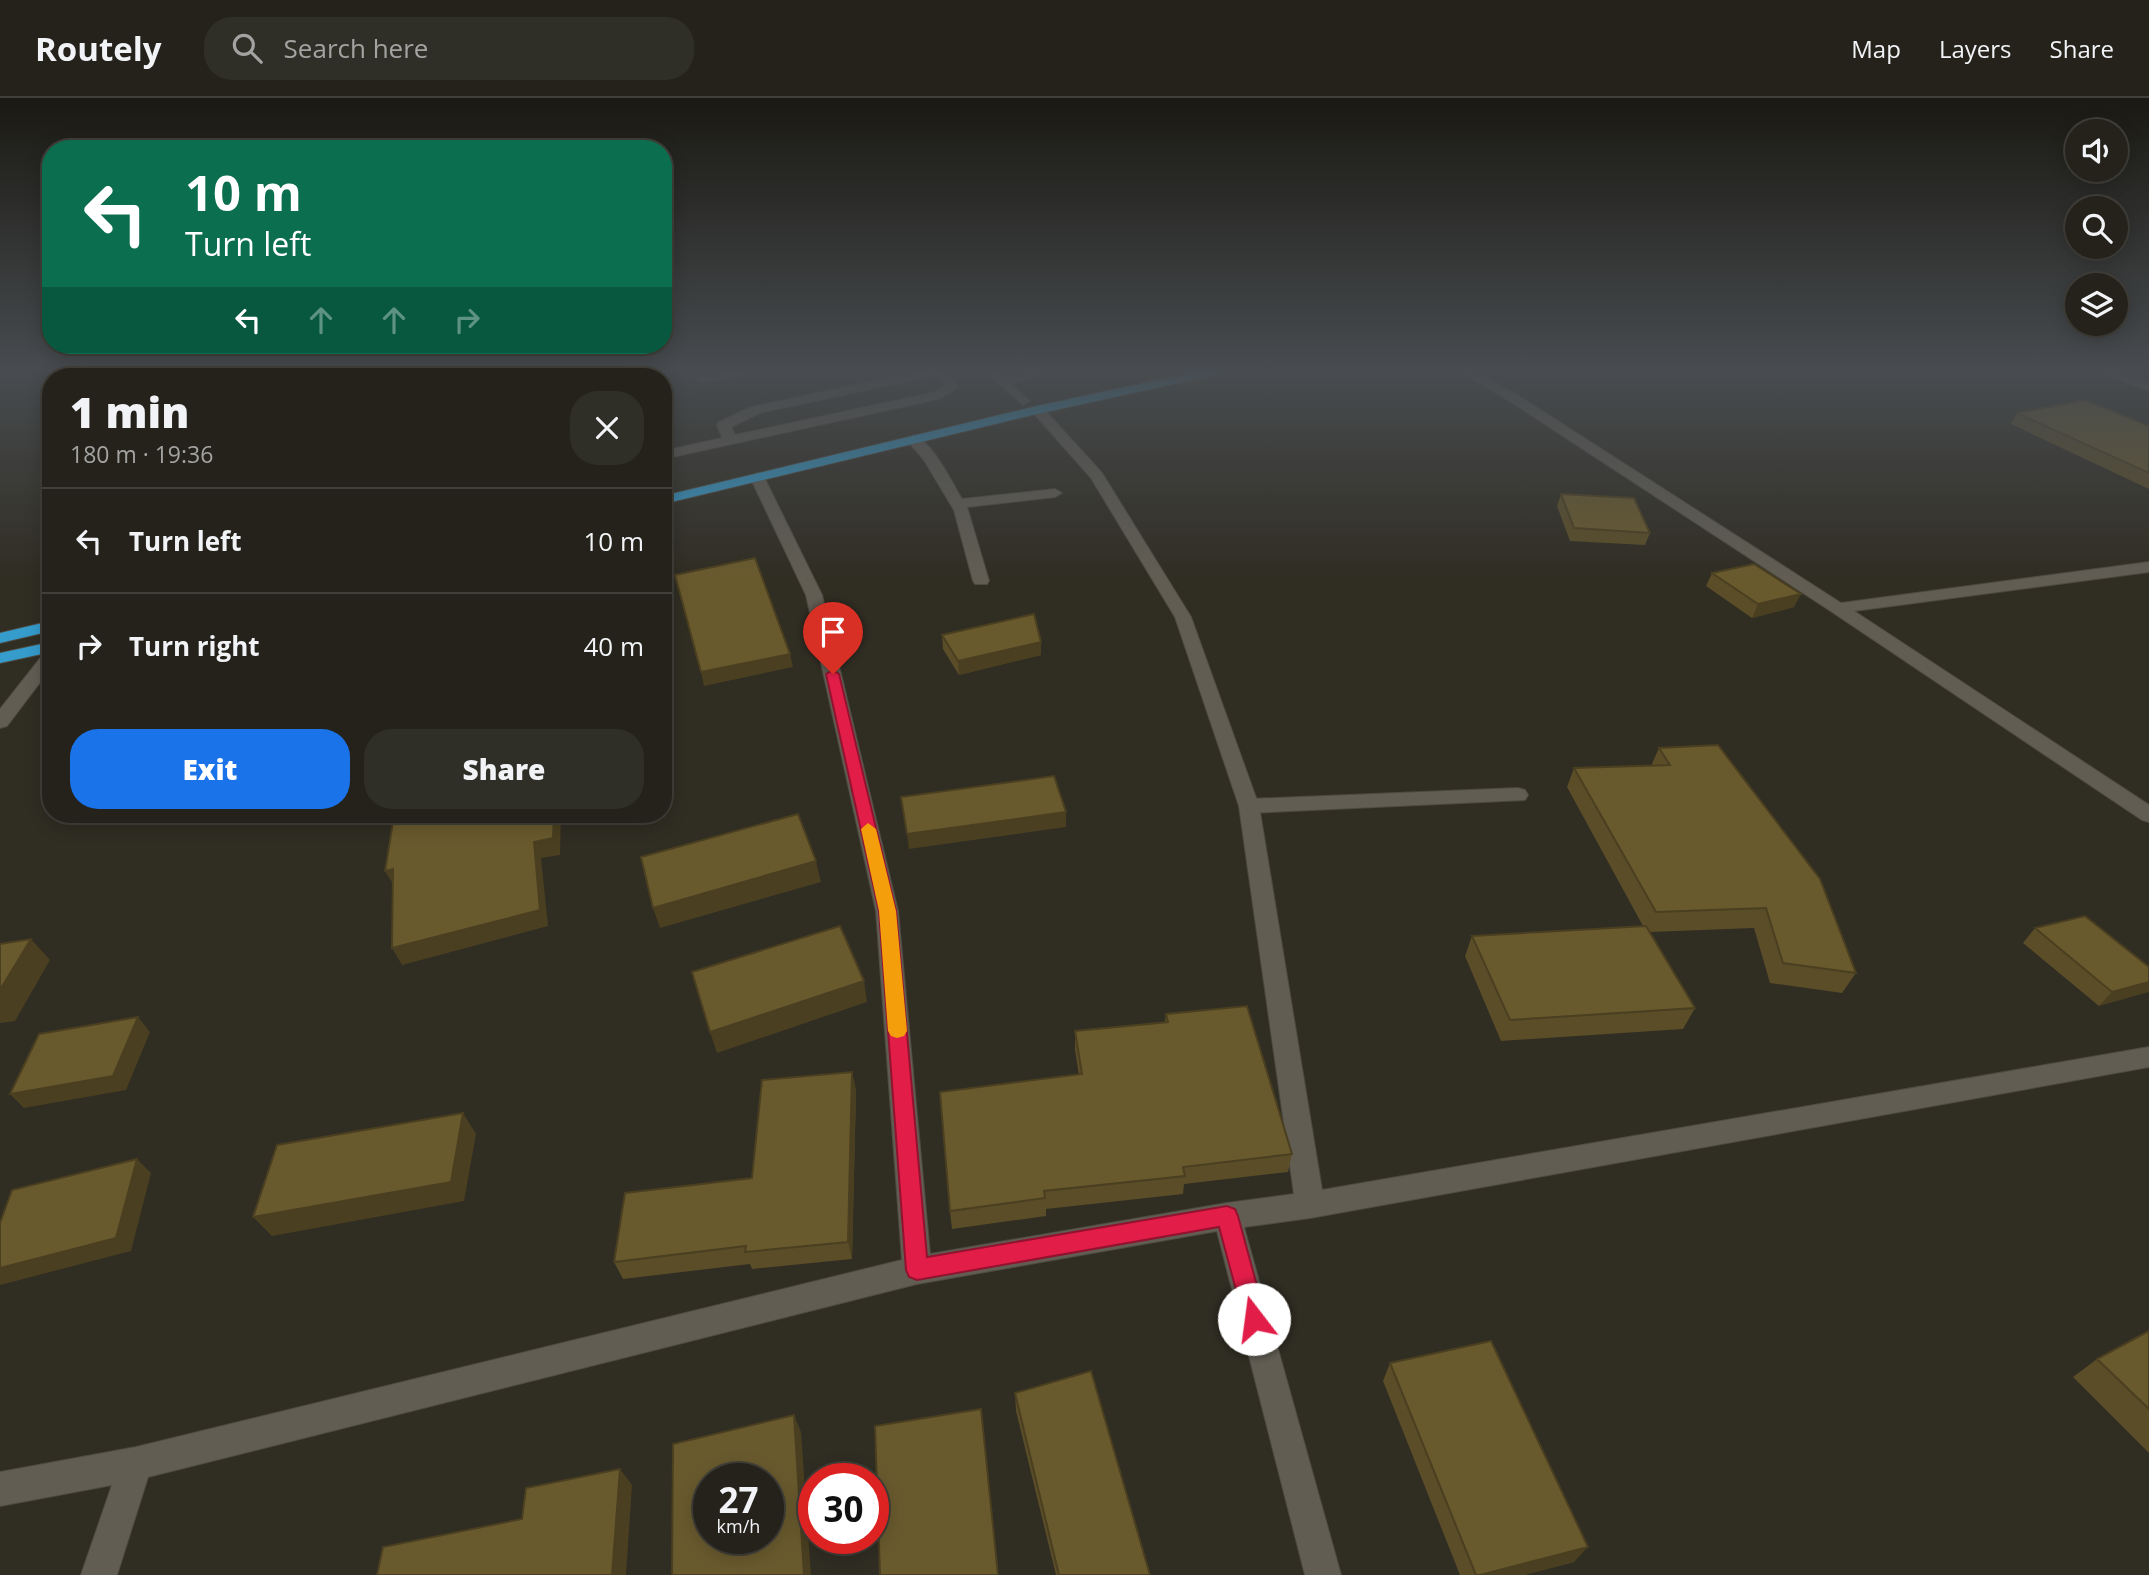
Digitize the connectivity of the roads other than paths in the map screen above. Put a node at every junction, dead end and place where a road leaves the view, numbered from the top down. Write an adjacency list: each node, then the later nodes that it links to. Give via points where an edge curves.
1 (739, 439): 6 (street)
2 (876, 439): 9 (highway)
3 (913, 439): 8 (highway); 12 (street)
4 (1062, 439): 23 (street, via 1097,476 1184,618)
5 (1575, 439): 15 (street)
6 (730, 441): 7 (street)
7 (672, 453)
8 (757, 477): 11 (highway); 28 (street, via 814,595 887,911)
9 (672, 484)
10 (1055, 493): 12 (street)
11 (672, 498)
12 (958, 504): 14 (street)
13 (2149, 567): 15 (street)
14 (981, 581)
15 (1838, 608): 24 (street)
16 (42, 628): 17 (highway)
17 (0, 638)
18 (42, 649): 19 (highway)
19 (0, 659)
20 (42, 668): 21 (street)
21 (0, 722)
22 (1518, 795): 23 (street)
23 (1249, 806): 26 (street)
24 (2146, 810)
25 (2149, 1058): 26 (street)
26 (1310, 1205): 27 (street)
27 (1227, 1216): 28 (street); 32 (street)
28 (917, 1270): 29 (street)
29 (136, 1464): 30 (street); 31 (street)
30 (0, 1489)
31 (99, 1575)
32 (1323, 1575)

